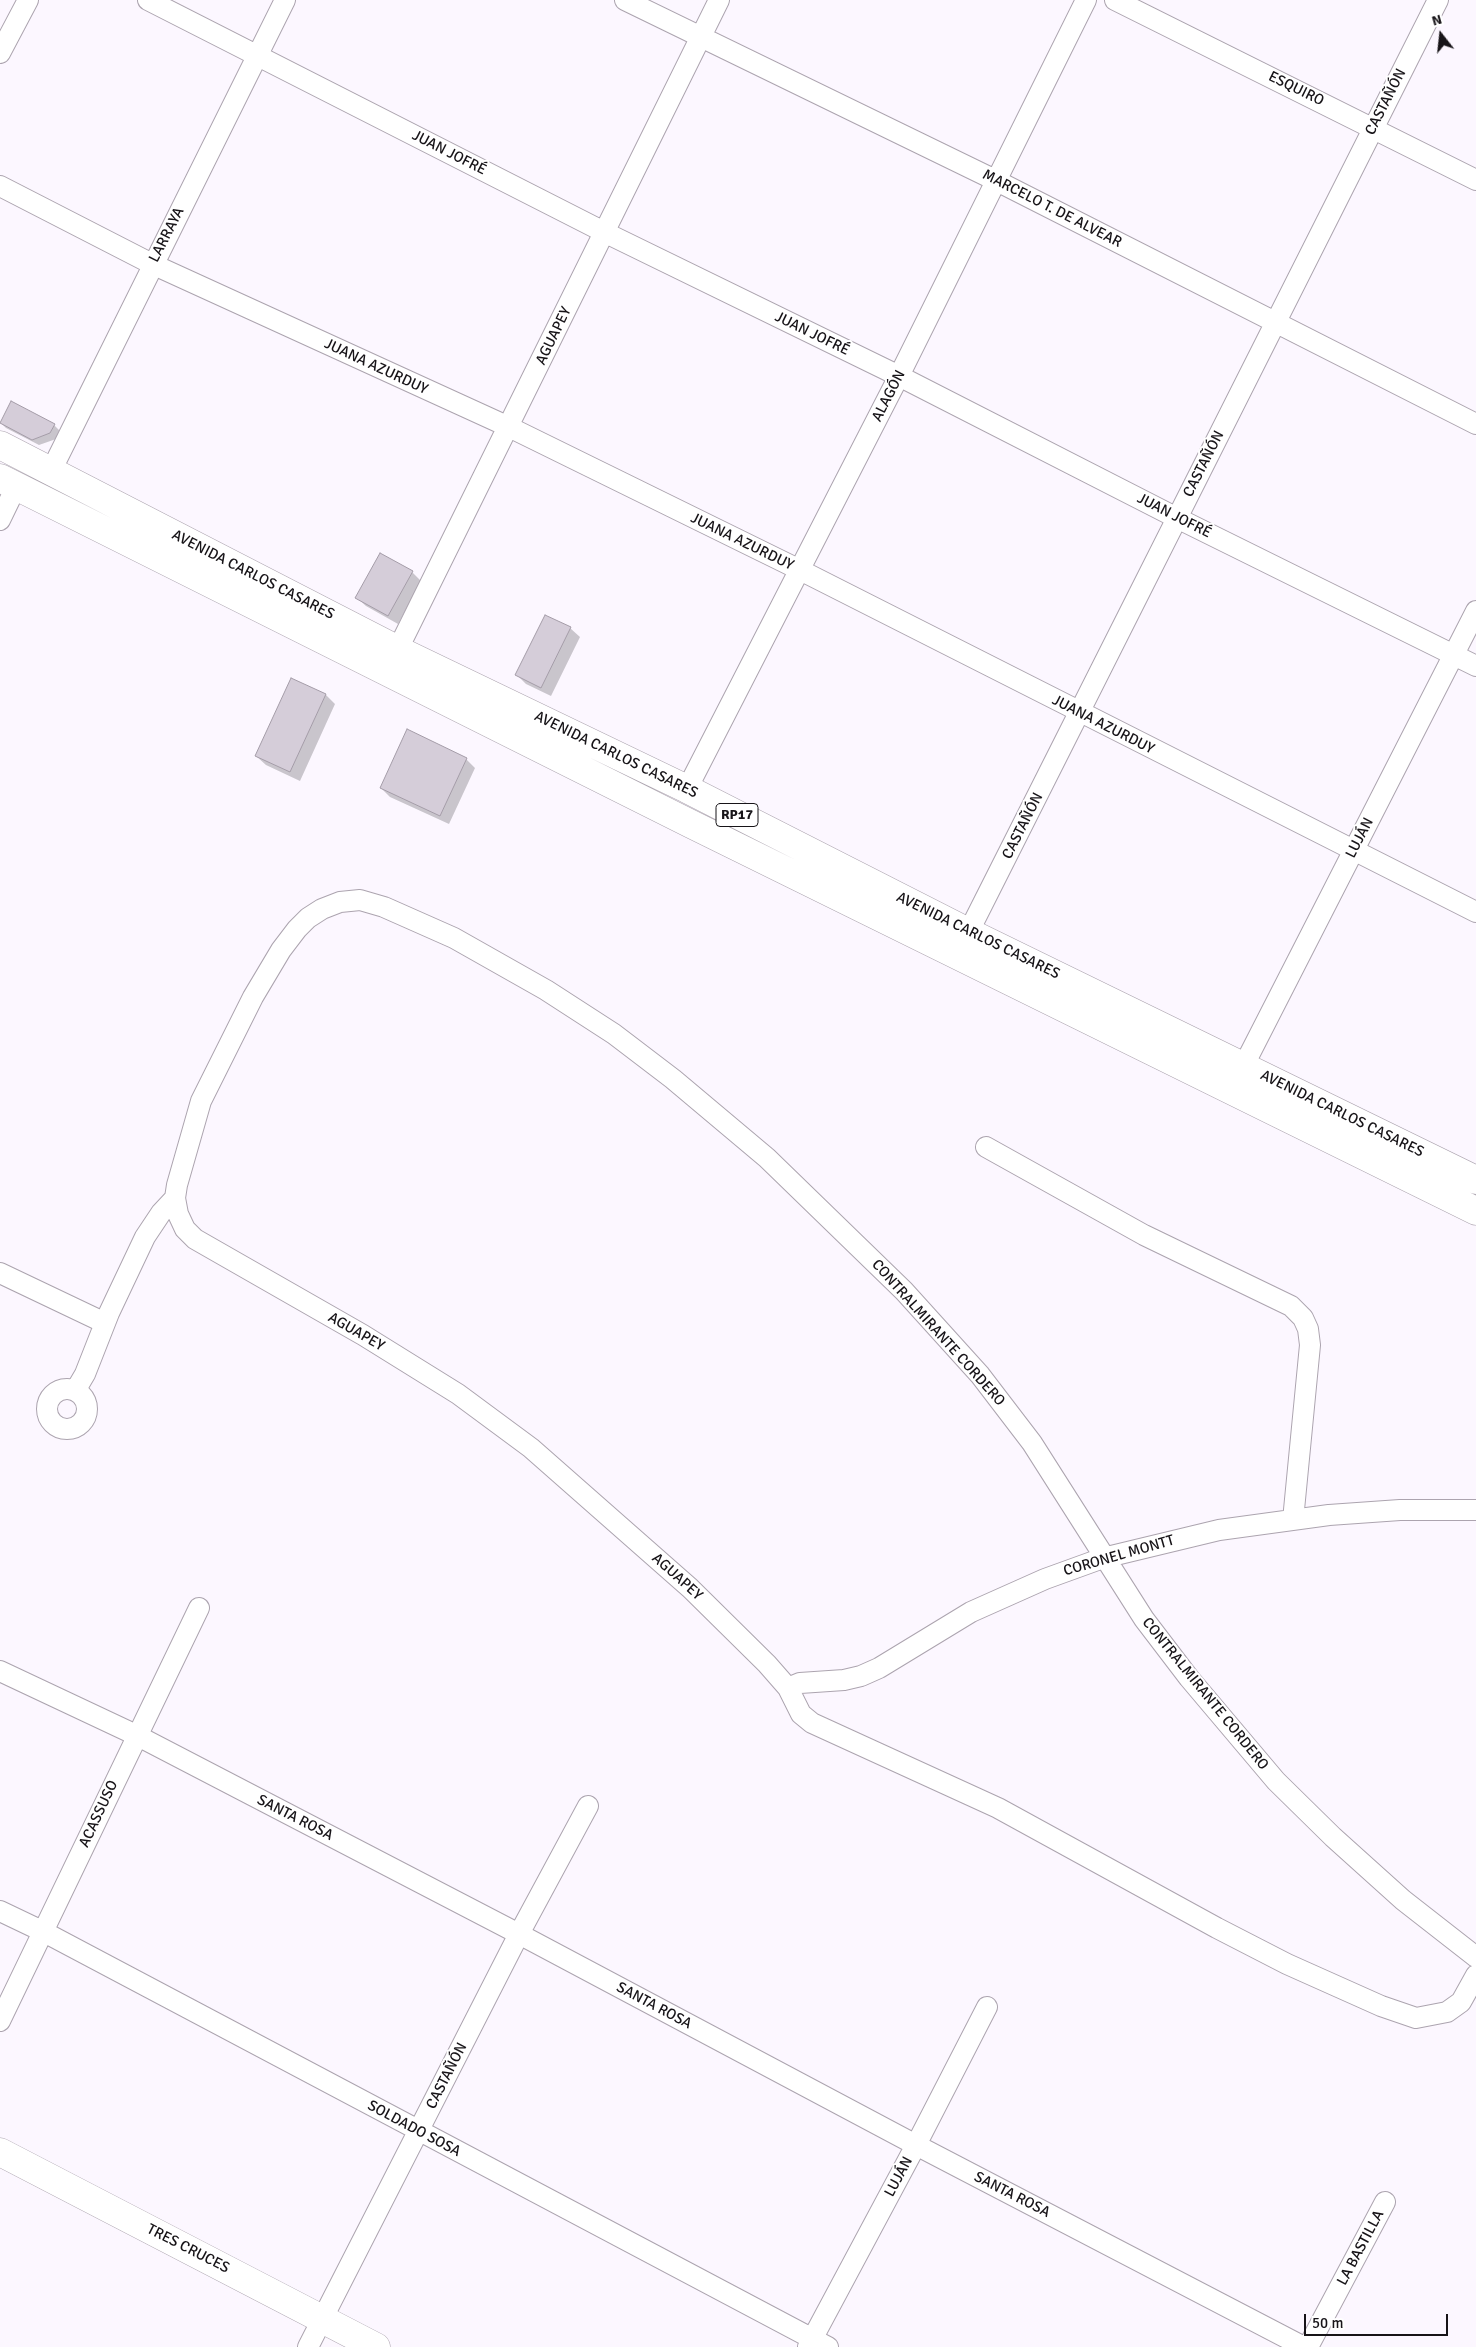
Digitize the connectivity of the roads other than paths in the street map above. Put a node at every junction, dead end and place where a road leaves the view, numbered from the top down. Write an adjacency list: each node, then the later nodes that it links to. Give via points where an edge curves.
1 (28, 0): 10 (street)
2 (148, 0): 11 (street, JUAN JOFRÉ)
3 (285, 0): 11 (street, LARRAYA)
4 (624, 0): 9 (street, MARCELO T. DE ALVEAR)
5 (720, 0): 9 (street, AGUAPEY)
6 (1086, 0): 13 (street, ALAGÓN)
7 (1115, 0): 12 (street, ESQUIRO)
8 (1438, 0): 12 (street, CASTAÑÓN)
9 (701, 36): 13 (street, MARCELO T. DE ALVEAR); 16 (street, AGUAPEY)
10 (0, 53)
11 (258, 55): 16 (street, JUAN JOFRÉ); 17 (street, LARRAYA)
12 (1373, 127): 14 (street, ESQUIRO); 18 (street, CASTAÑÓN)
13 (995, 180): 18 (street, MARCELO T. DE ALVEAR); 19 (street, ALAGÓN)
14 (1476, 180)
15 (0, 186): 17 (street, JUANA AZURDUY)
16 (604, 232): 19 (street, JUAN JOFRÉ); 21 (street, AGUAPEY)
17 (152, 264): 21 (street, JUANA AZURDUY); 23 (street, LARRAYA)
18 (1275, 323): 20 (street, MARCELO T. DE ALVEAR); 25 (street, CASTAÑÓN)
19 (899, 376): 25 (street, JUAN JOFRÉ); 27 (street, ALAGÓN)
20 (1476, 424)
21 (509, 427): 27 (street, JUANA AZURDUY); 30 (street, AGUAPEY)
22 (0, 445): 23 (main road, AVENIDA CARLOS CASARES / RP17)
23 (51, 471): 30 (main road, AVENIDA CARLOS CASARES / RP17)
24 (8, 482): 26 (street); 30 (main road, AVENIDA CARLOS CASARES / RP17)
25 (1176, 518): 29 (street, JUAN JOFRÉ); 32 (street, CASTAÑÓN)
26 (0, 520)
27 (800, 570): 32 (street, JUANA AZURDUY); 33 (street, ALAGÓN)
28 (1476, 611): 29 (street, LUJÁN)
29 (1454, 655): 31 (street, JUAN JOFRÉ); 34 (street, LUJÁN)
30 (392, 660): 33 (main road, AVENIDA CARLOS CASARES / RP17); 37 (main road, AVENIDA CARLOS CASARES / RP17)
31 (1476, 666)
32 (1080, 713): 34 (street, JUANA AZURDUY); 37 (street, CASTAÑÓN)
33 (687, 789): 37 (main road, AVENIDA CARLOS CASARES / RP17)
34 (1354, 851): 36 (street, JUANA AZURDUY); 38 (street, LUJÁN)
35 (322, 909): 41 (street, AGUAPEY, via 297,929 282,950 229,1044 202,1101); 48 (street, CONTRALMIRANTE CORDERO, via 340,902 360,900 384,907 454,938 546,990 614,1034 673,1079 767,1158 840,1227 904,1291 980,1375 1032,1442)
36 (1476, 912)
37 (963, 944): 38 (main road, AVENIDA CARLOS CASARES / RP17); 42 (main road, AVENIDA CARLOS CASARES / RP17)
38 (1244, 1065): 40 (main road, AVENIDA CARLOS CASARES / RP17)
39 (986, 1147): 47 (street, via 1144,1234 1291,1306 1303,1318 1310,1345)
40 (1476, 1180)
41 (175, 1198): 44 (street, via 146,1237); 51 (street, AGUAPEY, via 185,1229 195,1239 458,1394 531,1448 690,1588)
42 (1476, 1211)
43 (0, 1273): 44 (street)
44 (105, 1323): 45 (street, via 85,1374)
45 (75, 1390)
46 (1476, 1510): 47 (street, CORONEL MONTT, via 1400,1510)
47 (1294, 1520): 48 (street, CORONEL MONTT, via 1219,1530)
48 (1103, 1558): 51 (street, CORONEL MONTT, via 1045,1578 971,1612 861,1676 800,1683); 57 (street, CONTRALMIRANTE CORDERO, via 1189,1678 1276,1781 1403,1900)
49 (199, 1608): 52 (street, ACASSUSO)
50 (0, 1671): 52 (street, SANTA ROSA)
51 (788, 1688): 58 (street, AGUAPEY, via 801,1714 812,1724 998,1808 1216,1928 1381,2006 1416,2018 1447,2012 1461,2002)
52 (136, 1735): 55 (street, ACASSUSO); 56 (street, SANTA ROSA)
53 (588, 1806): 56 (street, CASTAÑÓN)
54 (0, 1911): 55 (street, SOLDADO SOSA)
55 (44, 1932): 60 (street, ACASSUSO); 61 (street, SOLDADO SOSA)
56 (519, 1934): 61 (street, CASTAÑÓN); 62 (street, SANTA ROSA)
57 (1476, 1957)
58 (1476, 1975)
59 (987, 2006): 62 (street, LUJÁN)
60 (0, 2021)
61 (420, 2131): 65 (street, CASTAÑÓN); 66 (street, SOLDADO SOSA)
62 (916, 2145): 66 (street, LUJÁN); 69 (street, SANTA ROSA)
63 (0, 2152): 65 (main road, TRES CRUCES)
64 (1385, 2202): 70 (street, LA BASTILLA)
65 (323, 2319): 67 (street, CASTAÑÓN); 68 (main road, TRES CRUCES)
66 (816, 2344)
67 (308, 2347)
68 (376, 2347)
69 (1304, 2347)
70 (1308, 2347)

